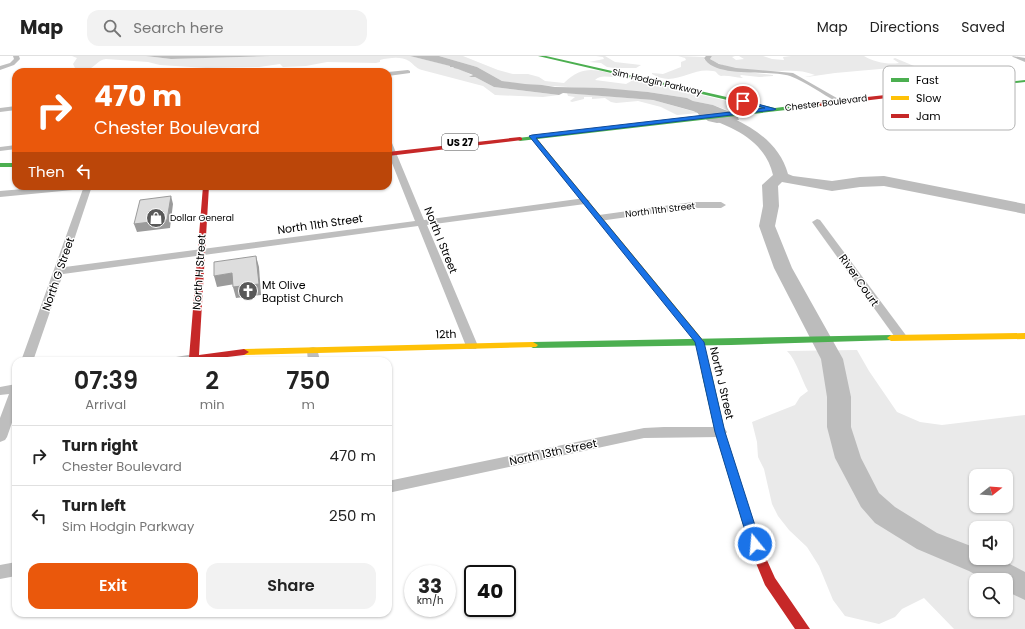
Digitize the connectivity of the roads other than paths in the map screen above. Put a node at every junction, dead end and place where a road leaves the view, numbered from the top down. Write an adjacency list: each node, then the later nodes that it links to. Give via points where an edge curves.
1 (16, 56): 6 (street, via 14,62)
2 (540, 56): 14 (main road, Sim Hodgin Parkway)
3 (709, 56): 12 (street, via 708,60 731,69 792,74)
4 (1015, 56): 5 (street)
5 (1025, 60)
6 (0, 68)
7 (408, 72): 8 (street)
8 (392, 74)
9 (1025, 81): 10 (main road, Chester Boulevard / US 27)
10 (1015, 82)
11 (883, 96): 12 (main road, Chester Boulevard / US 27)
12 (839, 101): 14 (main road, Chester Boulevard / US 27)
13 (12, 108): 15 (street)
14 (774, 109): 16 (main road, Chester Boulevard / US 27)
15 (0, 110)
16 (532, 136): 19 (main road, Chester Boulevard / US 27); 29 (main road, North J Street)
17 (12, 148): 18 (street)
18 (0, 149)
19 (392, 150)
20 (392, 157): 32 (street, North I Street)
21 (0, 165): 22 (main road)
22 (12, 165)
23 (0, 170): 24 (main road)
24 (12, 170)
25 (44, 190): 28 (street)
26 (86, 190): 35 (street, North G Street)
27 (206, 190): 34 (main road, North H Street)
28 (0, 194)
29 (585, 201): 31 (main road, North J Street); 32 (street, North 11th Street)
30 (722, 205): 31 (street, North 11th Street, via 693,205)
31 (599, 218): 38 (main road, North J Street)
32 (421, 222): 34 (street, North 11th Street); 39 (street, North I Street)
33 (817, 222): 37 (street, River Court)
34 (200, 252): 35 (street, North 11th Street); 42 (main road, North H Street)
35 (59, 270): 41 (street, North G Street)
36 (1025, 336): 37 (main road, 12th)
37 (901, 337): 38 (main road, 12th)
38 (700, 342): 39 (main road, 12th); 47 (main road, North J Street)
39 (472, 346): 40 (main road, 12th)
40 (313, 356): 43 (main road, 12th, via 247,351)
41 (28, 357)
42 (194, 357)
43 (202, 357)
44 (12, 389): 45 (street)
45 (0, 391)
46 (12, 403): 48 (street)
47 (720, 432): 49 (street, North 13th Street, via 644,434); 52 (main road, North J Street, via 760,558 770,581)
48 (0, 437)
49 (392, 486)
50 (12, 569): 51 (street)
51 (0, 572)
52 (803, 629)

